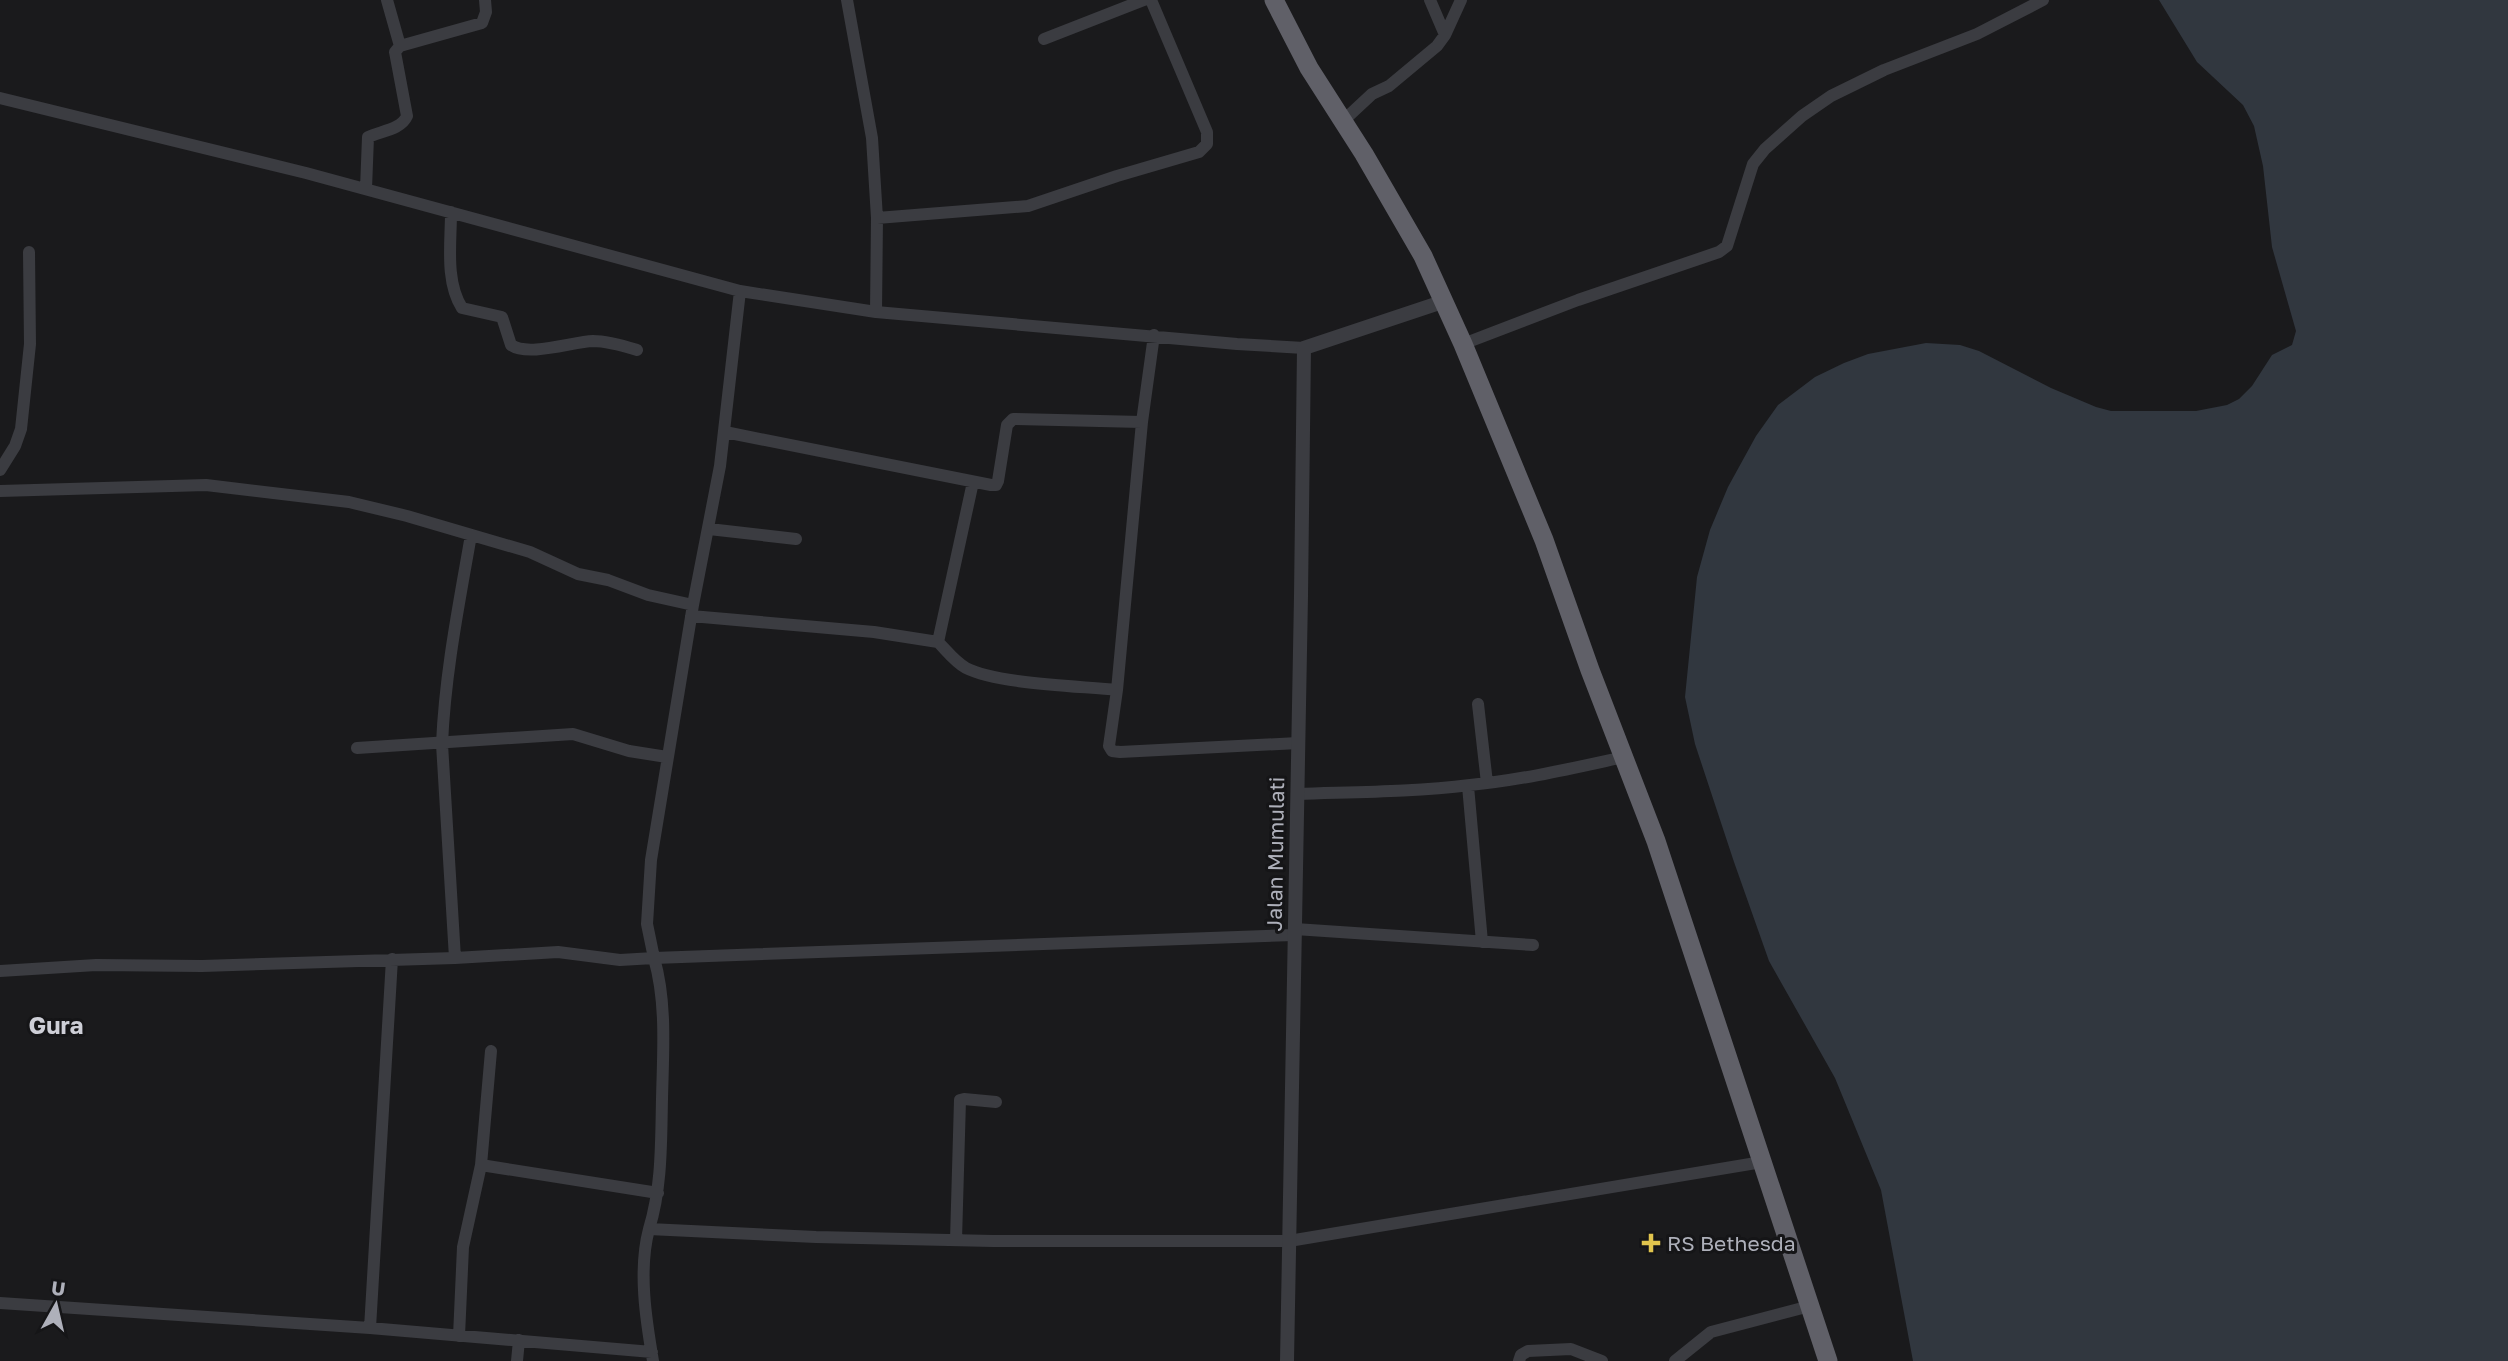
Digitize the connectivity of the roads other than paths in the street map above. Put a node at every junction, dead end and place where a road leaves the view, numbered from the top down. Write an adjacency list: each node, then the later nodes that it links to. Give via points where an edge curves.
1 (387, 0): 12 (street)
2 (485, 0): 12 (street, via 482,23)
3 (847, 0): 17 (street, via 872,138)
4 (1144, 0): 11 (street)
5 (1151, 0): 17 (street, via 1207,132 1206,144 1199,152 1028,206)
6 (1274, 0): 14 (highway)
7 (1430, 0): 10 (street)
8 (1461, 0): 10 (street)
9 (2043, 0): 23 (street, via 1977,34 1847,87 1802,116 1759,155 1727,246 1720,252)
10 (1445, 35): 14 (street)
11 (1044, 39)
12 (400, 46): 15 (street, via 395,52 407,116 398,126 368,137)
13 (0, 98): 15 (street)
14 (1343, 121): 20 (highway, via 1423,256)
15 (366, 189): 16 (street)
16 (451, 212): 19 (street); 25 (street, via 455,297 462,308 502,317 516,349 596,341)
17 (877, 218): 21 (street)
18 (29, 252): 28 (street, via 30,344 21,429)
19 (740, 291): 21 (street); 27 (street)
20 (1442, 302): 23 (highway); 24 (street)
21 (876, 312): 22 (street)
22 (1154, 335): 24 (street); 26 (street)
23 (1463, 344): 42 (highway, via 1544,540)
24 (1304, 348): 38 (street, Jalan Mumulati)
25 (638, 350)
26 (1142, 422): 29 (street, via 1013,419 1007,425 998,481 991,485); 36 (street)
27 (725, 432): 29 (street); 31 (street)
28 (0, 470)
29 (973, 482): 35 (street)
30 (0, 491): 32 (street, via 206,485 349,502)
31 (709, 529): 33 (street); 34 (street)
32 (471, 535): 34 (street); 39 (street, via 453,636)
33 (796, 538)
34 (692, 611): 35 (street); 41 (street)
35 (939, 642): 36 (street, via 972,671)
36 (1117, 690): 38 (street, via 1112,751)
37 (1478, 704): 43 (street)
38 (1298, 743): 45 (street, Jalan Mumulati)
39 (442, 744): 40 (street); 41 (street, via 573,734); 49 (street)
40 (357, 748)
41 (667, 757): 50 (street, via 648,899)
42 (1624, 757): 43 (street); 55 (highway)
43 (1487, 783): 44 (street)
44 (1468, 786): 45 (street); 47 (street)
45 (1298, 794): 46 (street, Jalan Mumulati)
46 (1294, 932): 47 (street); 50 (street); 60 (street, Jalan Mumulati)
47 (1482, 942): 48 (street)
48 (1532, 945)
49 (455, 958): 50 (street, via 558,952 620,960); 51 (street)
50 (654, 958): 57 (street, via 662,1007 663,1061)
51 (392, 959): 52 (street); 63 (street)
52 (0, 971)
53 (491, 1051): 56 (street)
54 (996, 1102): 59 (street, via 960,1100)
55 (1762, 1162): 60 (street); 62 (highway)
56 (481, 1165): 57 (street); 64 (street, via 464,1238)
57 (658, 1193): 58 (street)
58 (649, 1229): 59 (street); 66 (street, via 644,1276)
59 (956, 1240): 60 (street)
60 (1289, 1241): 68 (street, Jalan Mumulati)
61 (0, 1303): 63 (street)
62 (1810, 1306): 71 (street, via 1711,1332); 72 (highway)
63 (370, 1328): 64 (street)
64 (458, 1336): 65 (street)
65 (519, 1340): 66 (street); 67 (street)
66 (653, 1357)
67 (517, 1361)
68 (1287, 1361)
69 (1519, 1361): 70 (street, via 1528,1351 1571,1349)
70 (1602, 1361)
71 (1675, 1361)
72 (1828, 1361)

